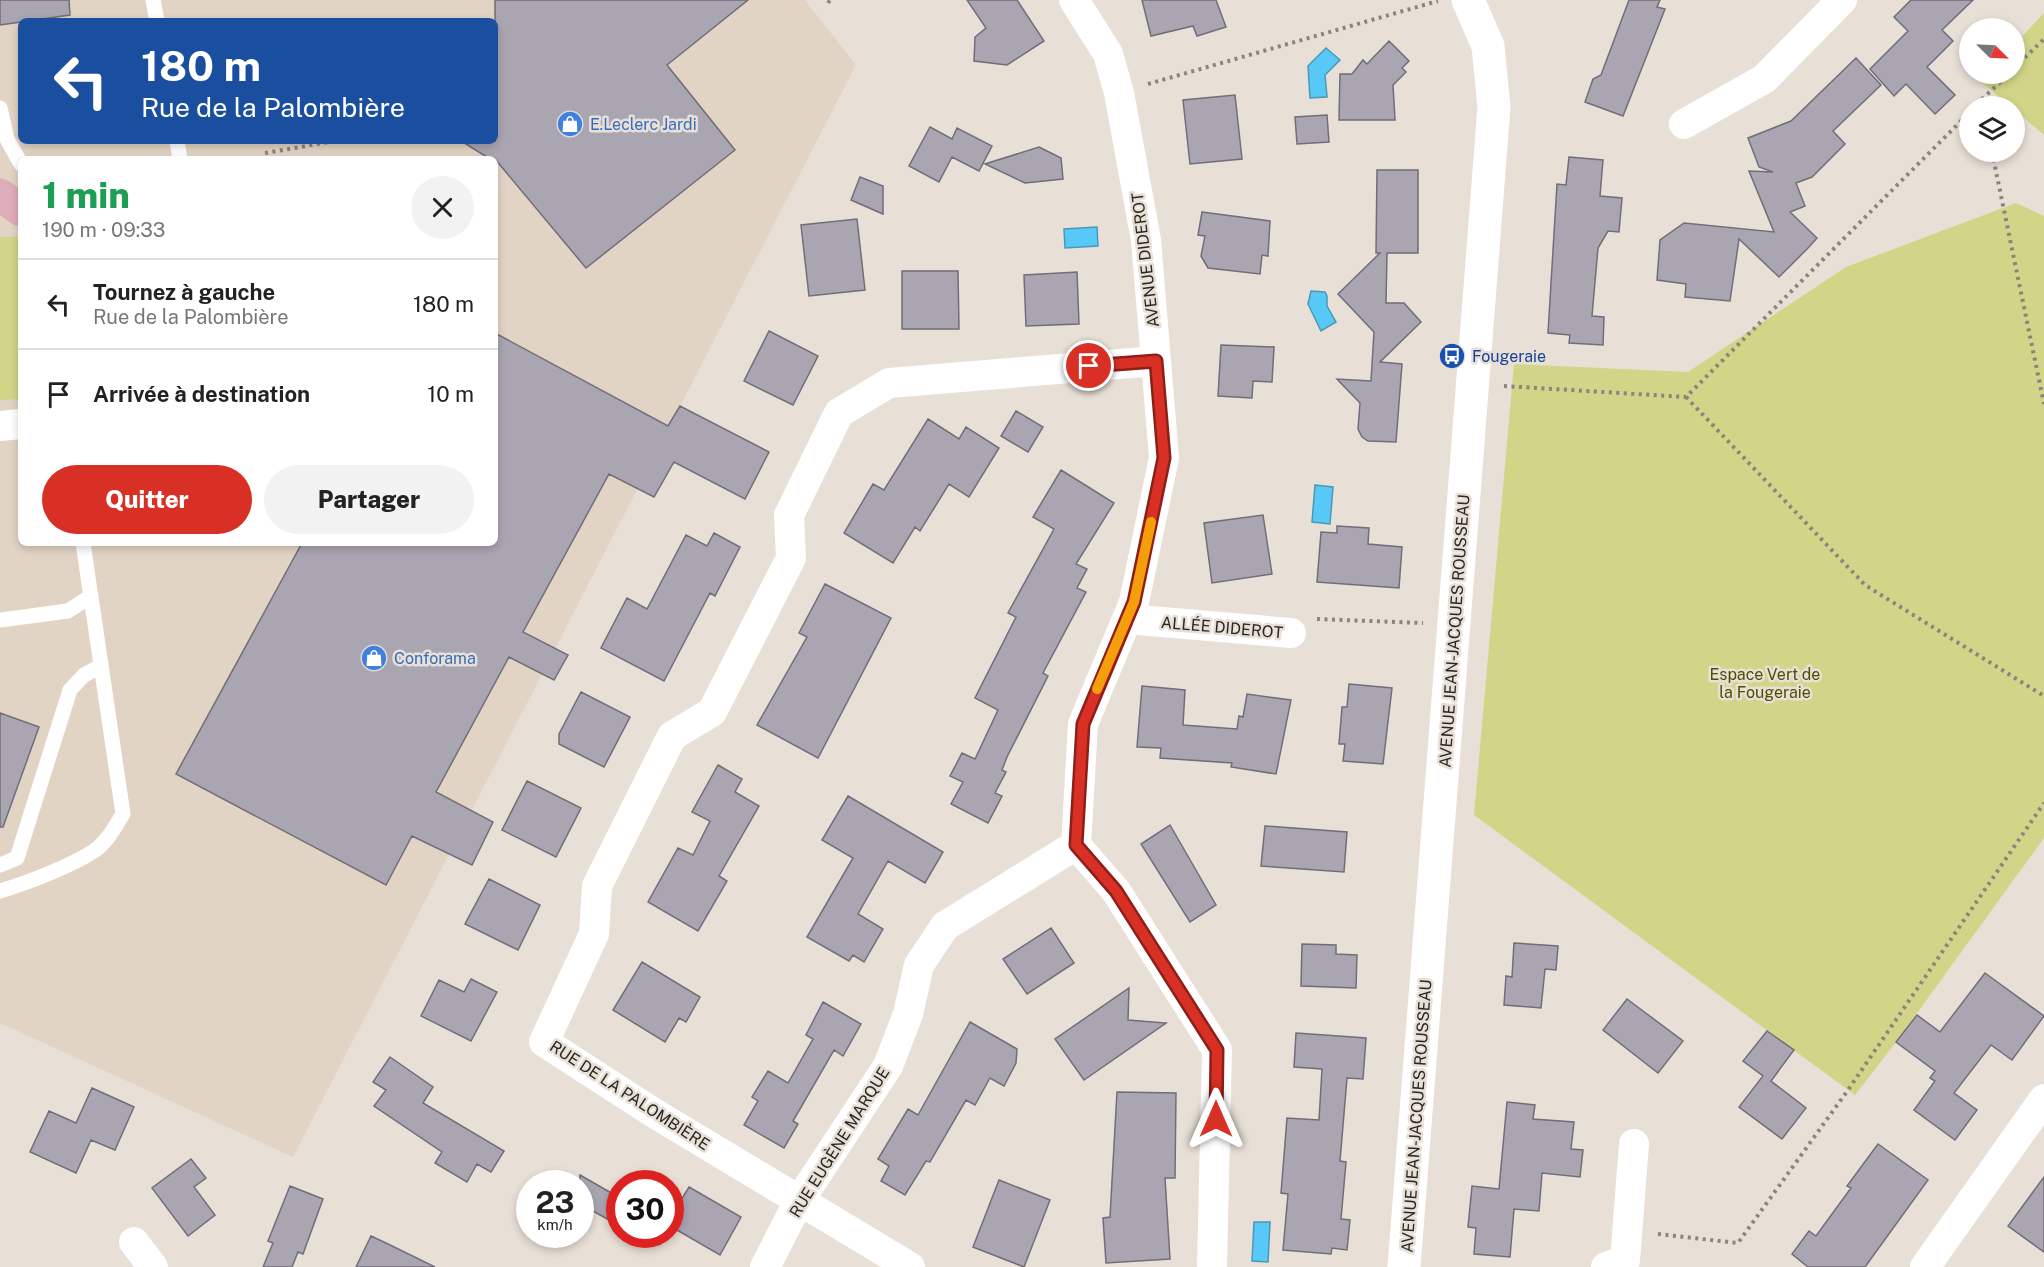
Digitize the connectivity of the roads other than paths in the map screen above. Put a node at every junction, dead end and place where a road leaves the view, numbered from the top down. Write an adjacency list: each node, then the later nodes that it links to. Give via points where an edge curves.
1 (153, 0): 5 (lane)
2 (1074, 0): 13 (street, AVENUE DIDEROT, via 1108,54 1119,93 1146,240)
3 (1468, 0): 33 (street, AVENUE JEAN-JACQUES ROUSSEAU, via 1488,46 1494,107)
4 (1842, 0): 7 (street, via 1764,79)
5 (156, 18)
6 (0, 108): 8 (lane, via 7,139)
7 (1684, 124)
8 (18, 159)
9 (0, 195): 10 (main road)
10 (18, 208)
11 (0, 212): 12 (street)
12 (18, 215)
13 (1156, 361): 18 (street, AVENUE DIDEROT, via 1164,458 1134,602); 27 (street, RUE DE LA PALOMBIÈRE, via 889,383 839,413 789,515 791,558 712,712 672,736 597,886 594,934 544,1042)
14 (18, 424): 15 (street)
15 (0, 426)
16 (83, 546): 17 (lane)
17 (91, 596): 19 (lane, via 68,611); 21 (lane)
18 (1127, 619): 20 (street, ALLÉE DIDEROT); 22 (street, AVENUE DIDEROT, via 1083,724)
19 (0, 620)
20 (1291, 633)
21 (101, 666): 23 (lane, via 84,675 70,690 17,858); 24 (lane, via 123,814 110,835 94,850)
22 (1076, 845): 27 (street, RUE EUGÈNE MARQUE, via 945,926 919,965 908,1014 888,1066); 32 (street, via 1116,891 1217,1050)
23 (0, 865)
24 (0, 891)
25 (2043, 1103): 35 (street)
26 (1634, 1144): 34 (street, via 1625,1260)
27 (799, 1201): 30 (street, RUE EUGÈNE MARQUE); 31 (street)
28 (134, 1242): 29 (street)
29 (153, 1267)
30 (765, 1267)
31 (910, 1267)
32 (1212, 1267)
33 (1404, 1267)
34 (1606, 1267)
35 (1925, 1267)

